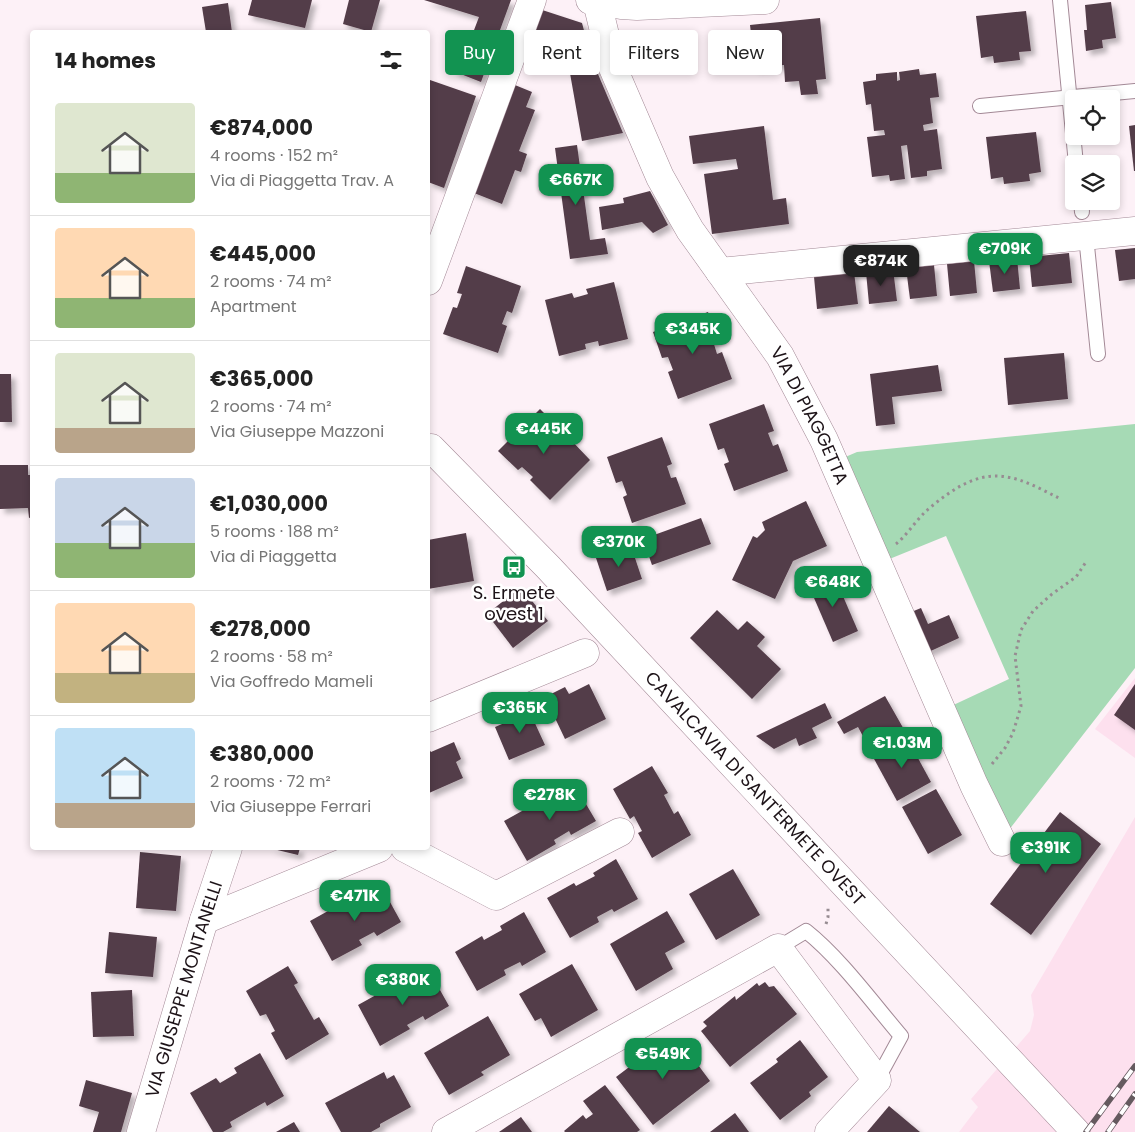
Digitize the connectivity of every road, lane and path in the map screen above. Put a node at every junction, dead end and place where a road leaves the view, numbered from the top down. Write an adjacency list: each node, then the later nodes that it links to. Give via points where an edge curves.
1 (532, 0): 13 (street)
2 (765, 0): 4 (street, via 637,6)
3 (1060, 0): 5 (lane)
4 (593, 1): 12 (street, VIA DI PIAGGETTA, via 613,68 660,177 690,230)
5 (1068, 90)
6 (1135, 91): 7 (lane)
7 (1120, 93)
8 (1065, 98): 9 (lane)
9 (980, 106)
10 (1083, 216): 11 (street); 12 (street); 14 (lane)
11 (1135, 232)
12 (720, 272): 17 (street, VIA DI PIAGGETTA, via 789,372 824,440)
13 (430, 277)
14 (1098, 354)
15 (430, 445): 33 (street, CAVALCAVIA DI SANT'ERMETE OVEST, via 555,574)
16 (1061, 499): 17 (path, via 1009,477 981,477 947,495 926,512 898,543)
17 (873, 555): 21 (street, VIA DI PIAGGETTA)
18 (1086, 562): 21 (path, via 1076,577 1033,612 1021,630 1015,656 1021,695 1018,718 1005,748)
19 (585, 653): 20 (street)
20 (430, 717)
21 (974, 785): 23 (street, VIA DI PIAGGETTA)
22 (620, 832): 26 (street, via 496,896)
23 (1002, 842)
24 (227, 850): 27 (street, VIA GIUSEPPE MONTANELLI)
25 (374, 850): 27 (street)
26 (409, 850)
27 (204, 920): 30 (street, VIA GIUSEPPE MONTANELLI)
28 (778, 948): 29 (street); 29 (lane, via 806,931 856,982 901,1036); 31 (street)
29 (877, 1080): 32 (street)
30 (141, 1132)
31 (446, 1132)
32 (829, 1132)
33 (1076, 1132)

